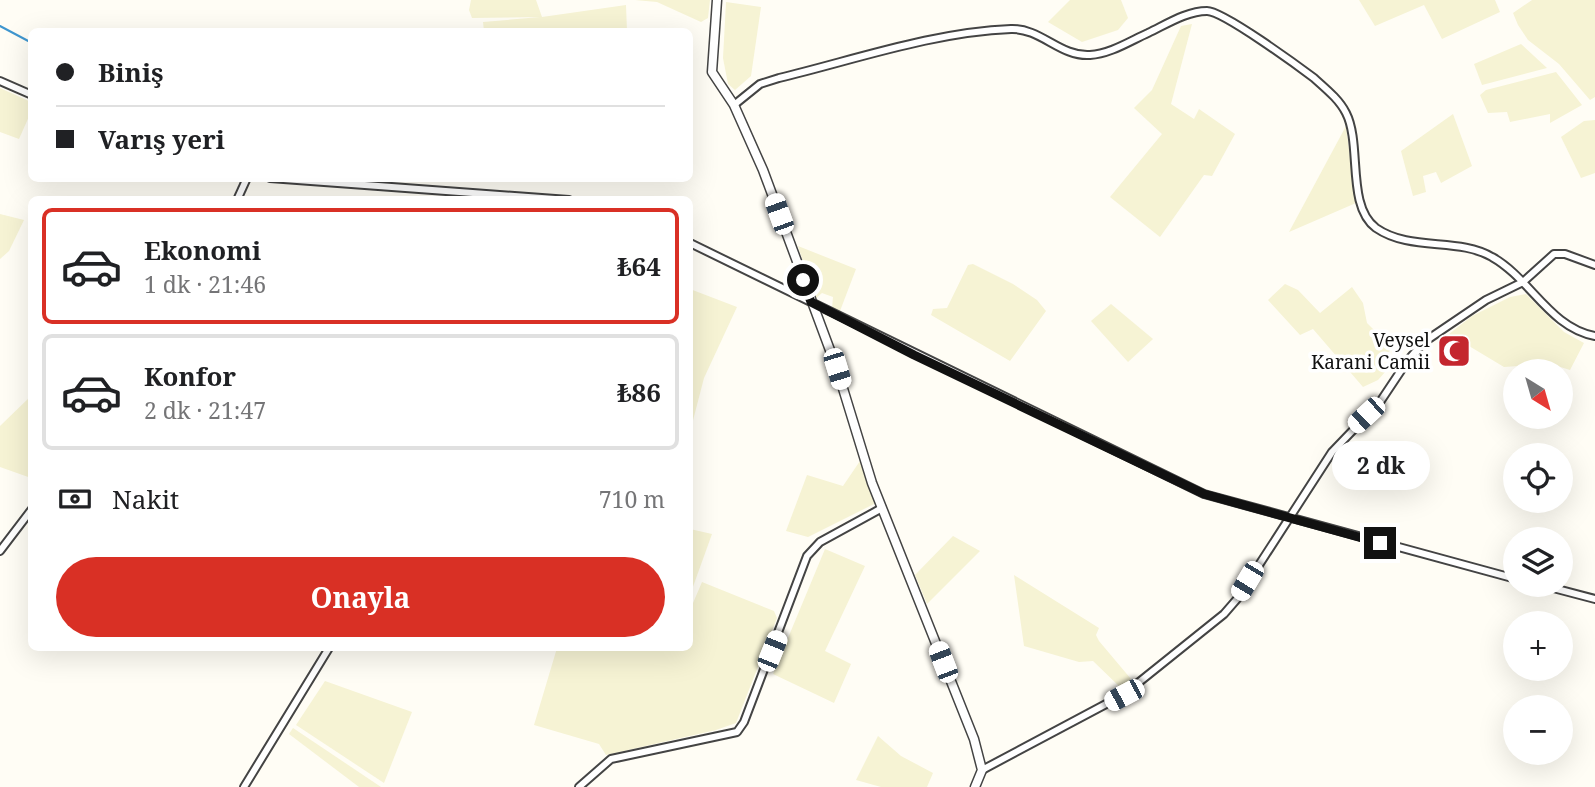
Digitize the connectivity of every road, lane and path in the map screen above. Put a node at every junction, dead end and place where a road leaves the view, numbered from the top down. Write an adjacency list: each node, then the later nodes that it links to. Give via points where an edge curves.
1 (717, 0): 4 (street, via 712,72)
2 (0, 81): 3 (street)
3 (28, 93)
4 (734, 105): 9 (street, via 760,84 941,38 1013,29 1030,31 1073,54 1091,55 1186,15 1209,10 1237,25 1334,96 1346,113 1362,211 1373,226 1396,239 1484,252); 10 (street)
5 (324, 182): 6 (street)
6 (515, 196)
7 (693, 244): 10 (street)
8 (1595, 265): 9 (street, via 1554,254)
9 (1524, 282): 11 (street, via 1557,317 1581,333); 14 (street, via 1486,300 1424,342 1380,402 1332,452)
10 (811, 302): 12 (street); 14 (street, via 1142,467 1204,494)
11 (1595, 336)
12 (882, 508): 20 (street); 22 (street, via 820,542 807,556 737,732 611,759)
13 (28, 514): 15 (street)
14 (1287, 517): 16 (street); 20 (street, via 1237,599 1150,677)
15 (0, 551)
16 (1503, 575)
17 (1573, 593): 18 (street)
18 (1595, 599)
19 (327, 651): 21 (street)
20 (982, 769): 23 (street)
21 (244, 787)
22 (579, 787)
23 (975, 787)

